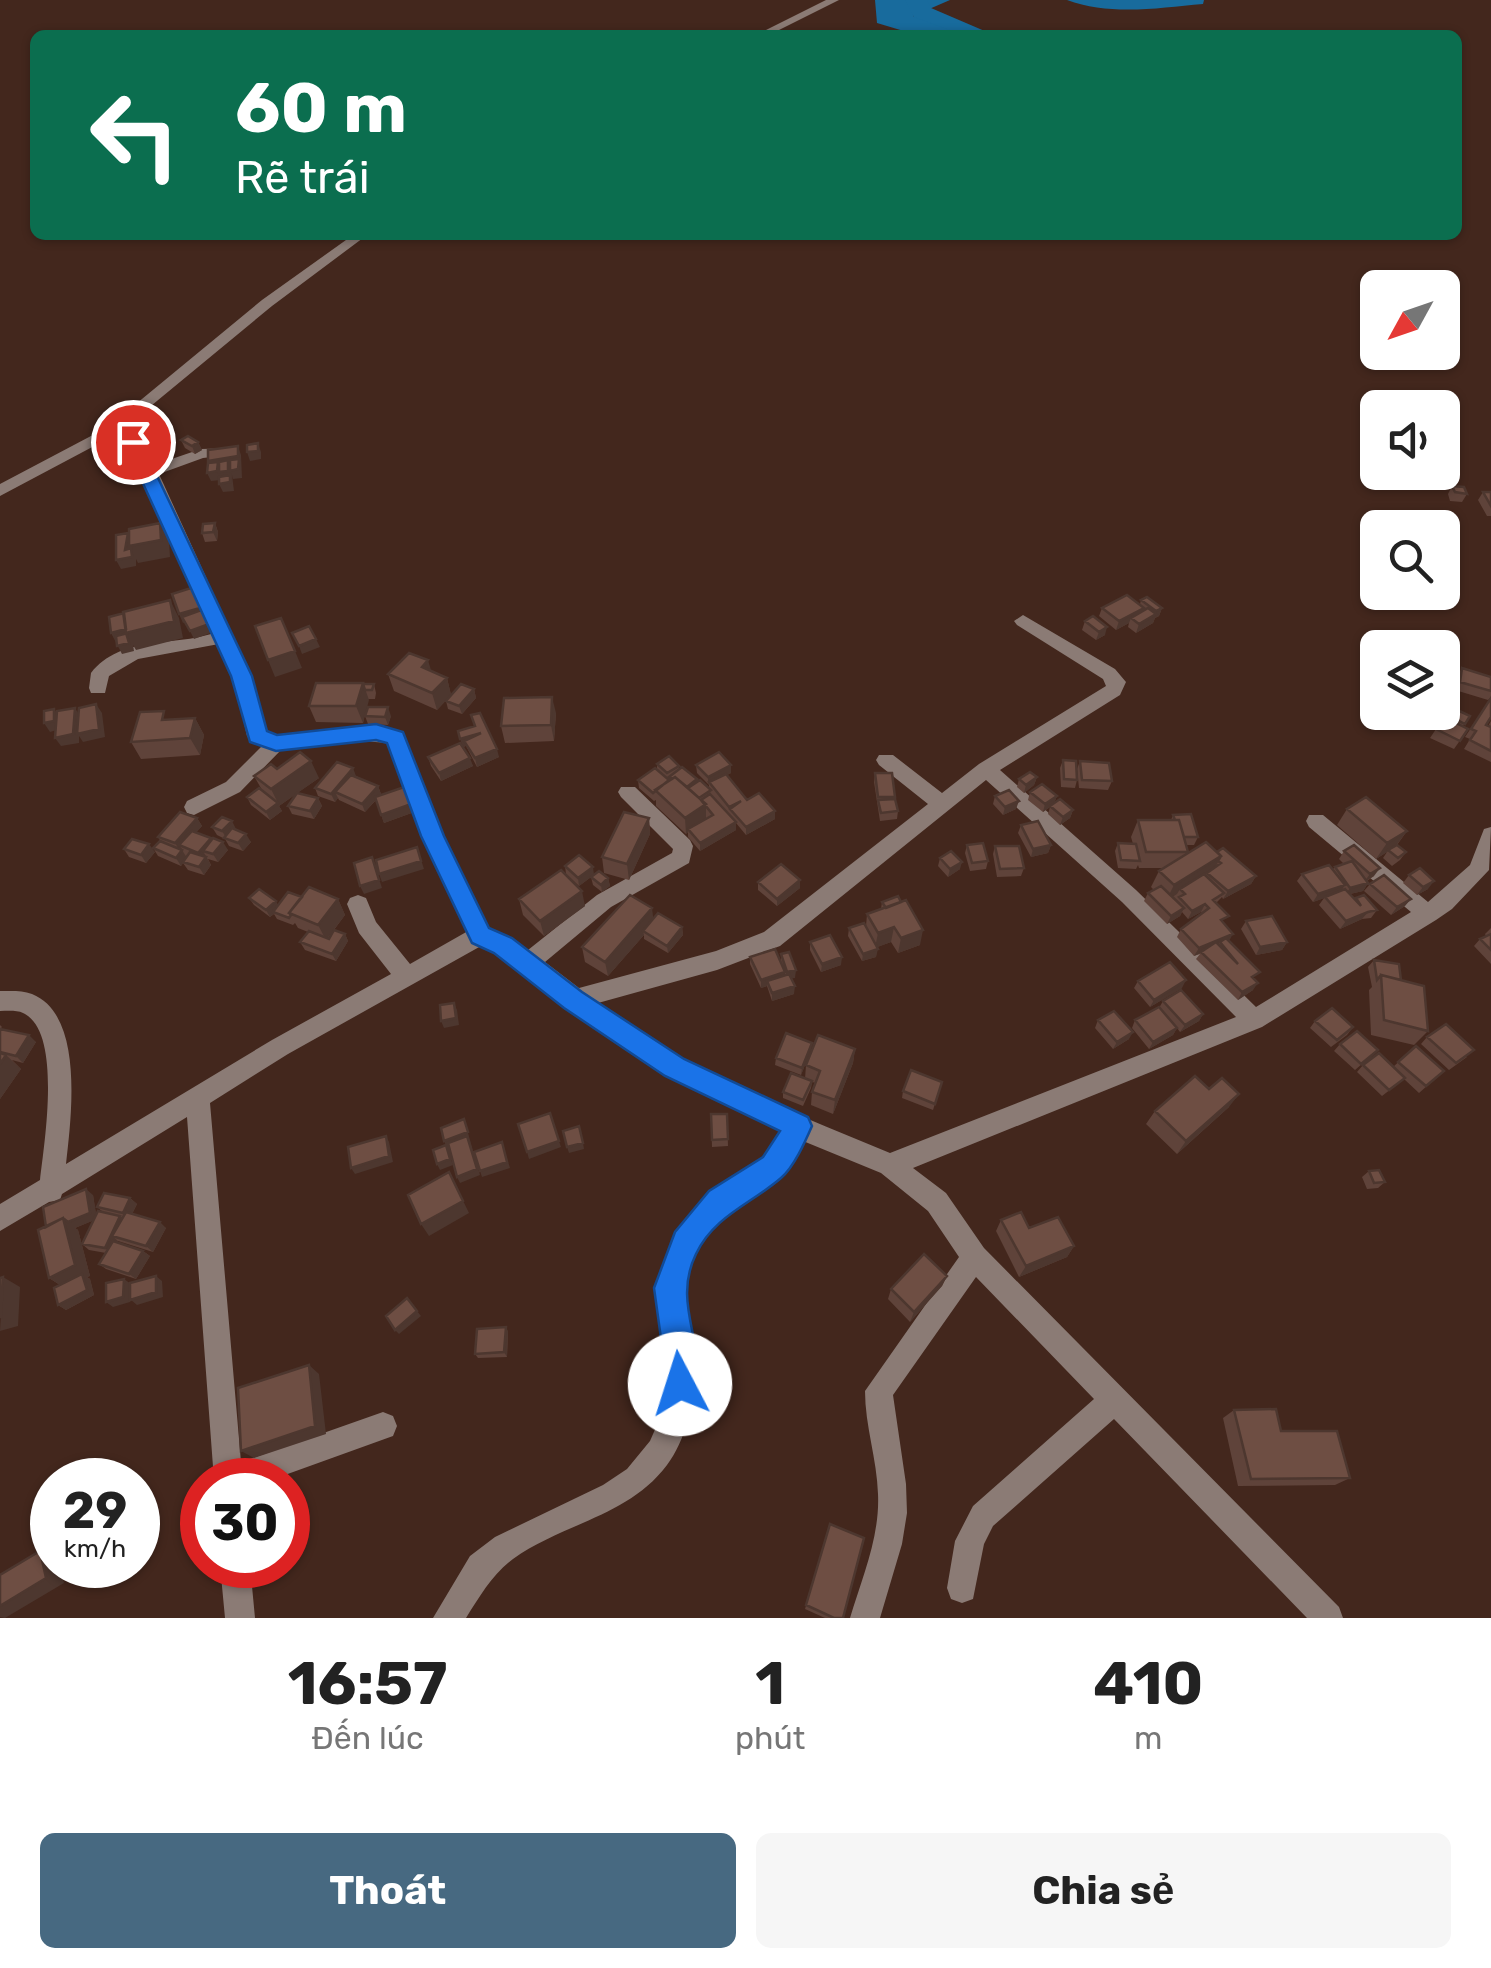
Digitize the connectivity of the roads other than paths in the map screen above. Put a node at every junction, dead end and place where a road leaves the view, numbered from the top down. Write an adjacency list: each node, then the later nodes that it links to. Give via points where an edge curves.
1 (834, 0): 2 (street)
2 (771, 30)
3 (354, 240): 4 (street)
4 (113, 430): 6 (street, via 133,442); 7 (street)
5 (236, 450): 6 (street)
6 (150, 472): 9 (street)
7 (0, 492)
8 (1024, 621): 13 (street, via 1116,682 1098,701)
9 (223, 636): 10 (street, via 153,647 113,662 100,673); 11 (street, via 242,676 257,736)
10 (98, 688)
11 (276, 743): 16 (street, via 232,787); 21 (street, via 376,732 396,738 432,836)
12 (886, 760): 15 (street)
13 (986, 770): 15 (street); 26 (street)
14 (628, 792): 22 (street, via 676,836 682,857 604,901)
15 (942, 804): 24 (street, via 772,939)
16 (194, 808)
17 (1316, 820): 20 (street)
18 (1491, 835): 20 (street, via 1479,870)
19 (358, 904): 23 (street, via 374,938)
20 (1428, 914): 26 (street)
21 (480, 935): 22 (street); 23 (street)
22 (527, 964): 24 (street)
23 (407, 976): 27 (street)
24 (573, 1000): 28 (street, via 675,1068)
25 (0, 1001): 30 (street, via 37,1006 54,1027)
26 (1254, 1020): 29 (street)
27 (198, 1098): 30 (street); 35 (street)
28 (799, 1126): 29 (street); 40 (street, via 773,1167 719,1201 685,1242 668,1288 680,1384 660,1451 613,1495 505,1547 481,1567)
29 (890, 1166): 32 (street, via 937,1202)
30 (51, 1190): 31 (street)
31 (0, 1218)
32 (975, 1257): 33 (street); 41 (street, via 879,1391 893,1524)
33 (1116, 1398): 38 (street, via 983,1516 970,1541); 42 (street)
34 (382, 1426): 36 (street)
35 (228, 1458)
36 (292, 1458)
37 (237, 1588): 39 (street)
38 (962, 1588)
39 (240, 1618)
40 (448, 1618)
41 (865, 1618)
42 (1328, 1618)

